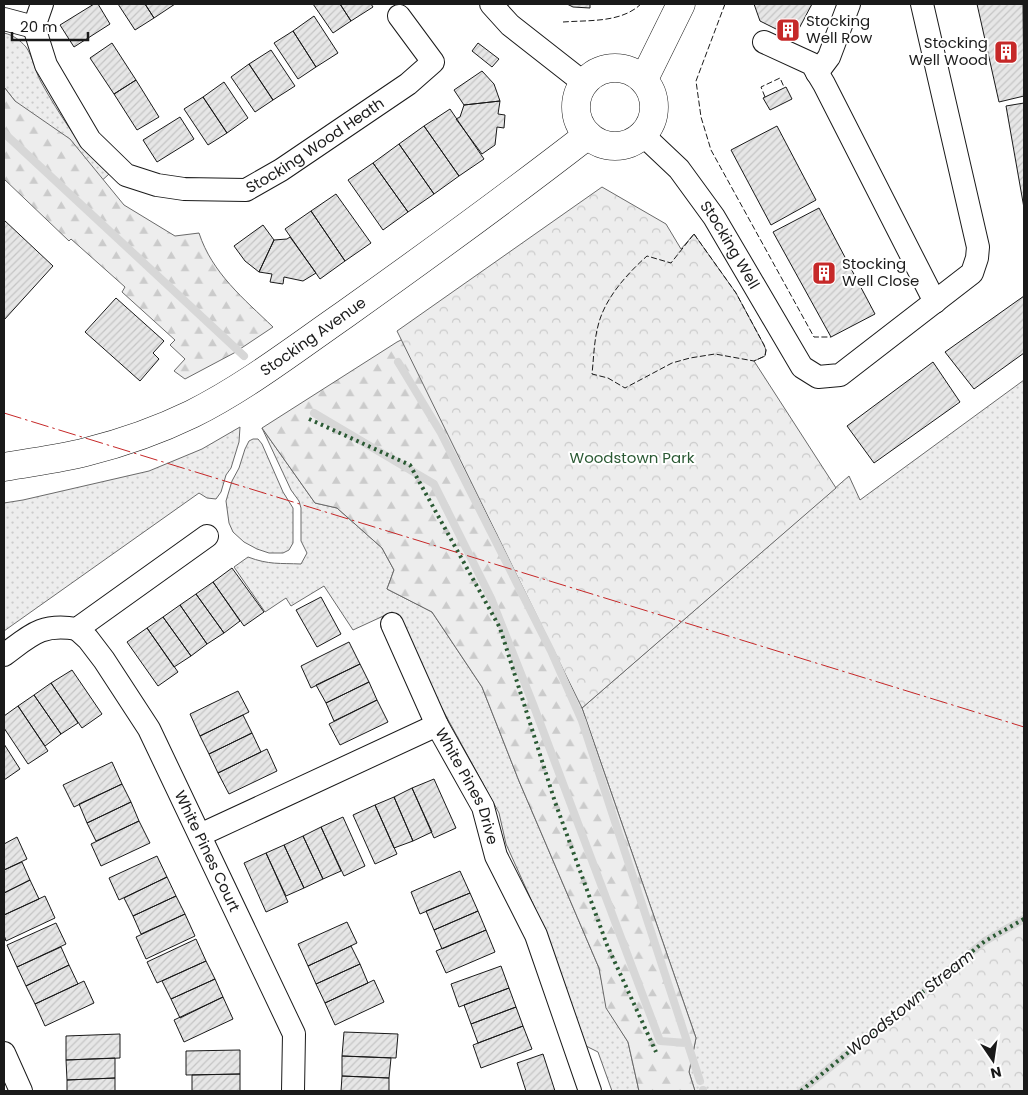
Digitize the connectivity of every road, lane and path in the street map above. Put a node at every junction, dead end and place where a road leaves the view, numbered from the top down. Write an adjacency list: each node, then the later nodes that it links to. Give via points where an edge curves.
1 (42, 4): 8 (street)
2 (492, 4): 12 (street, via 510,25)
3 (681, 4): 11 (street)
4 (849, 4): 10 (street, via 829,56)
5 (922, 4): 15 (street, via 978,247 972,273)
6 (399, 16): 8 (street, Stocking Wood Heath, via 433,62 408,84 246,190 184,189 156,185 126,175 90,140 46,65)
7 (4, 19): 8 (street)
8 (34, 27)
9 (764, 42): 10 (street, via 812,64)
10 (817, 73): 15 (street)
11 (644, 79): 12 (street, via 635,72 613,67 592,75); 14 (street, via 655,101 650,125)
12 (584, 84): 13 (street, via 576,104 577,116)
13 (588, 135): 14 (street, via 598,142 615,146 633,142); 16 (street, Stocking Avenue, via 408,270 227,395 192,414 134,437 86,452)
14 (643, 135): 15 (street, Stocking Well, via 679,170 714,217 802,367 818,377 840,375)
15 (935, 302)
16 (4, 467)
17 (206, 536): 19 (street)
18 (392, 624): 21 (street)
19 (77, 629): 20 (street, via 59,626 37,632); 22 (street, White Pines Court, via 104,660 149,729)
20 (4, 655)
21 (437, 725): 22 (street, White Pines Drive); 26 (street, White Pines Drive, via 483,807 496,856 536,935)
22 (200, 835): 25 (street, White Pines Court, via 294,1034)
23 (4, 1053): 24 (street)
24 (21, 1091)
25 (293, 1091)
26 (590, 1091)

